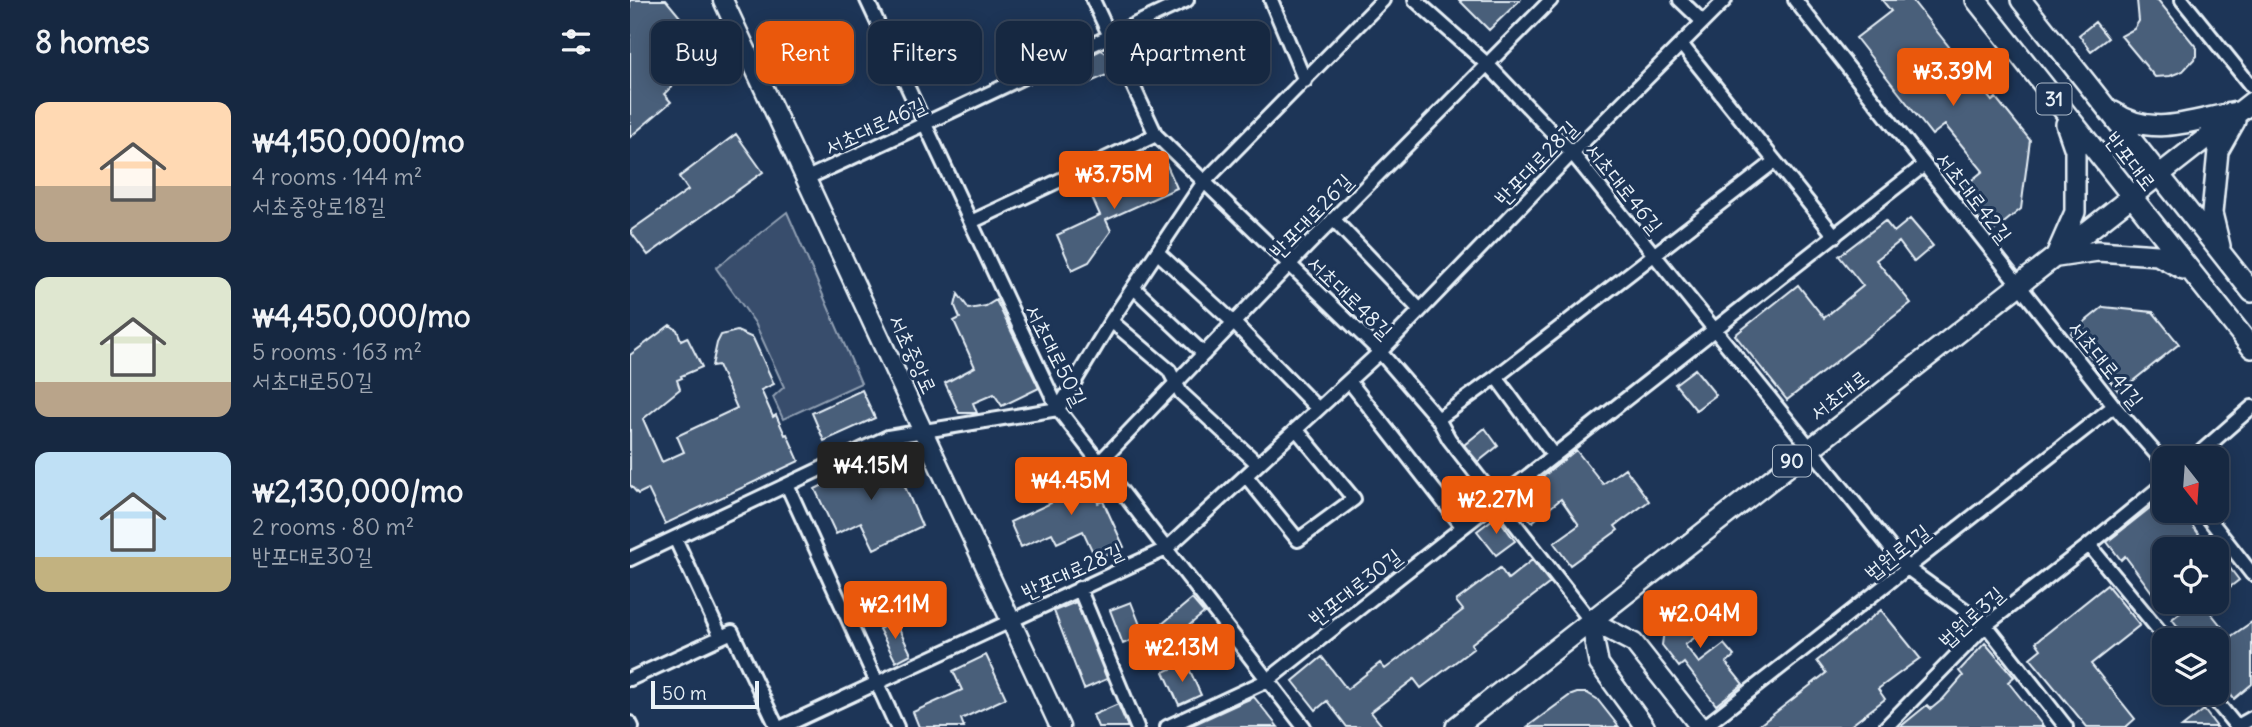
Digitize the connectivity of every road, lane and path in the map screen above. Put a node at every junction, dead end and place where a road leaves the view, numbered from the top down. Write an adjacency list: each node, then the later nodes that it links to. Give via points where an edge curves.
1 (723, 0): 35 (main road, 서초중앙로)
2 (867, 0): 29 (street, 서초대로50길)
3 (1093, 0): 19 (street, 서초대로48길)
4 (1157, 0): 16 (street)
5 (1187, 0): 16 (street, 서초대로46길)
6 (1271, 0): 23 (street)
7 (1383, 0): 23 (street)
8 (1415, 0): 22 (street, 서초대로46길)
9 (1551, 0): 22 (street, 반포대로26길)
10 (1680, 0): 18 (street)
11 (1726, 0): 18 (street, 반포대로28길)
12 (1795, 0): 33 (street, 서초대로42길)
13 (1976, 0): 28 (main road, 반포대로 / 31)
14 (2021, 0): 26 (main road, 반포대로 / 31)
15 (2182, 0): 25 (street)
16 (1153, 16): 17 (street, 서초대로46길)
17 (1141, 21)
18 (1703, 22): 21 (street, 반포대로28길)
19 (1106, 28)
20 (1106, 36): 29 (street, 서초대로46길)
21 (1681, 44): 31 (street, 반포대로28길); 32 (street)
22 (1489, 65): 31 (street, 서초대로46길); 38 (street, 반포대로26길)
23 (1305, 81): 36 (street)
24 (1132, 84): 30 (street, 서초대로48길)
25 (2252, 87)
26 (2105, 106): 27 (main road, via 2124,119 2151,126 2179,125); 34 (main road, 반포대로 / 31)
27 (2246, 106): 34 (main road, 서초대로 / 90); 42 (main road, via 2218,152 2212,213)
28 (2061, 108): 37 (main road, 반포대로 / 31); 44 (main road, via 2075,150 2075,212)
29 (925, 125): 35 (street, 서초대로46길); 39 (street, 서초대로50길)
30 (1156, 135): 36 (street, 서초대로48길); 39 (street)
31 (1572, 153): 43 (street, 서초대로46길); 50 (street, 반포대로28길)
32 (1775, 161): 40 (street); 43 (street, 서초대로46길)
33 (1924, 165): 40 (street, 반포대로30길); 47 (street, 서초대로42길)
34 (2159, 175): 37 (main road, 서초대로 / 90); 42 (main road, 반포대로 / 31)
35 (807, 178): 66 (main road, 서초중앙로)
36 (1203, 183): 41 (street); 45 (street, 서초대로48길)
37 (2131, 198): 44 (main road, 서초대로 / 90); 46 (main road, 반포대로 / 31)
38 (1333, 219): 45 (street, 반포대로26길); 50 (street)
39 (971, 222): 62 (street, 서초대로50길)
40 (1835, 236): 53 (street, 반포대로30길)
41 (1157, 252): 48 (street); 52 (street)
42 (2221, 253): 49 (main road, 반포대로 / 31)
43 (1653, 254): 53 (street, 서초대로46길); 57 (street, 서초대로46길)
44 (2056, 257): 46 (main road, via 2098,251 2157,255); 47 (main road, 서초대로 / 90)
45 (1289, 265): 52 (street, 반포대로26길); 55 (street, 서초대로48길)
46 (2193, 275): 54 (main road, 반포대로 / 31)
47 (2020, 286): 60 (street, 서초대로41길); 68 (main road, 서초대로 / 90)
48 (1134, 288): 51 (street); 56 (street)
49 (2252, 292)
50 (1420, 310): 55 (street, 반포대로28길)
51 (1111, 321): 59 (street); 62 (street)
52 (1234, 323): 56 (street, 반포대로26길); 63 (street)
53 (1715, 331): 68 (street, 서초대로46길); 70 (street, 반포대로30길)
54 (2252, 348)
55 (1380, 352): 58 (street, 반포대로28길); 64 (street, 서초대로48길)
56 (1204, 354): 59 (street, 반포대로26길)
57 (1496, 377): 64 (street, 서초대로46길); 70 (street)
58 (1349, 380): 63 (street, 반포대로28길); 78 (street)
59 (1177, 382): 71 (street, 반포대로26길); 72 (street, via 1181,393)
60 (2114, 406): 69 (street, 서초대로41길); 83 (street, 법원로1길)
61 (2252, 407): 67 (street)
62 (1058, 409): 66 (street); 71 (street, 서초대로50길)
63 (1318, 409): 65 (street, 반포대로28길)
64 (1438, 419): 76 (street, 서초대로48길)
65 (1296, 429): 72 (street, 반포대로28길); 73 (street, via 1353,499 1298,540)
66 (923, 430): 74 (street, via 888,437); 86 (main road, 서초중앙로)
67 (2208, 446)
68 (1808, 448): 83 (street, 서초대로46길); 87 (main road, 서초대로 / 90)
69 (2152, 449)
70 (1554, 456): 76 (street, 반포대로30길)
71 (1100, 462): 81 (street, 서초대로50길)
72 (1258, 464): 73 (street, 반포대로28길)
73 (1246, 475): 81 (street, 반포대로28길)
74 (787, 485): 79 (street); 93 (street)
75 (2152, 494): 80 (street, 법원로3길)
76 (1497, 500): 78 (street, 반포대로30길); 87 (street, 서초대로48길)
77 (2212, 523): 84 (street)
78 (1463, 527): 92 (street, 반포대로30길)
79 (675, 538): 82 (street); 90 (street)
80 (2089, 545): 88 (street, 법원로3길); 89 (street)
81 (1166, 549): 85 (street, 반포대로28길); 92 (street, 서초대로50길)
82 (630, 559)
83 (1907, 569): 88 (street, 서초대로46길); 105 (street, 법원로1길)
84 (2252, 574)
85 (1079, 589): 86 (street, 반포대로28길); 100 (street)
86 (1010, 620): 93 (street, 반포대로28길); 99 (main road, 서초중앙로)
87 (1590, 620): 103 (main road, 서초대로 / 90); 104 (main road, via 1599,664); 105 (main road, via 1634,643)
88 (1986, 625): 106 (street, 법원로3길); 107 (street, 서초대로46길)
89 (2157, 628)
90 (721, 637): 91 (street); 97 (street, via 732,632)
91 (630, 680)
92 (1268, 680): 101 (street, 반포대로30길); 102 (street, 서초대로50길)
93 (878, 684): 96 (street, 반포대로28길); 98 (street)
94 (2219, 705): 108 (street)
95 (2252, 718): 108 (street)
96 (797, 724): 97 (street, 반포대로28길)
97 (779, 727)
98 (897, 727)
99 (1060, 727)
100 (1137, 727)
101 (1167, 727)
102 (1304, 727)
103 (1456, 727)
104 (1645, 727)
105 (1702, 727)
106 (1886, 727)
107 (2066, 727)
108 (2237, 727)

